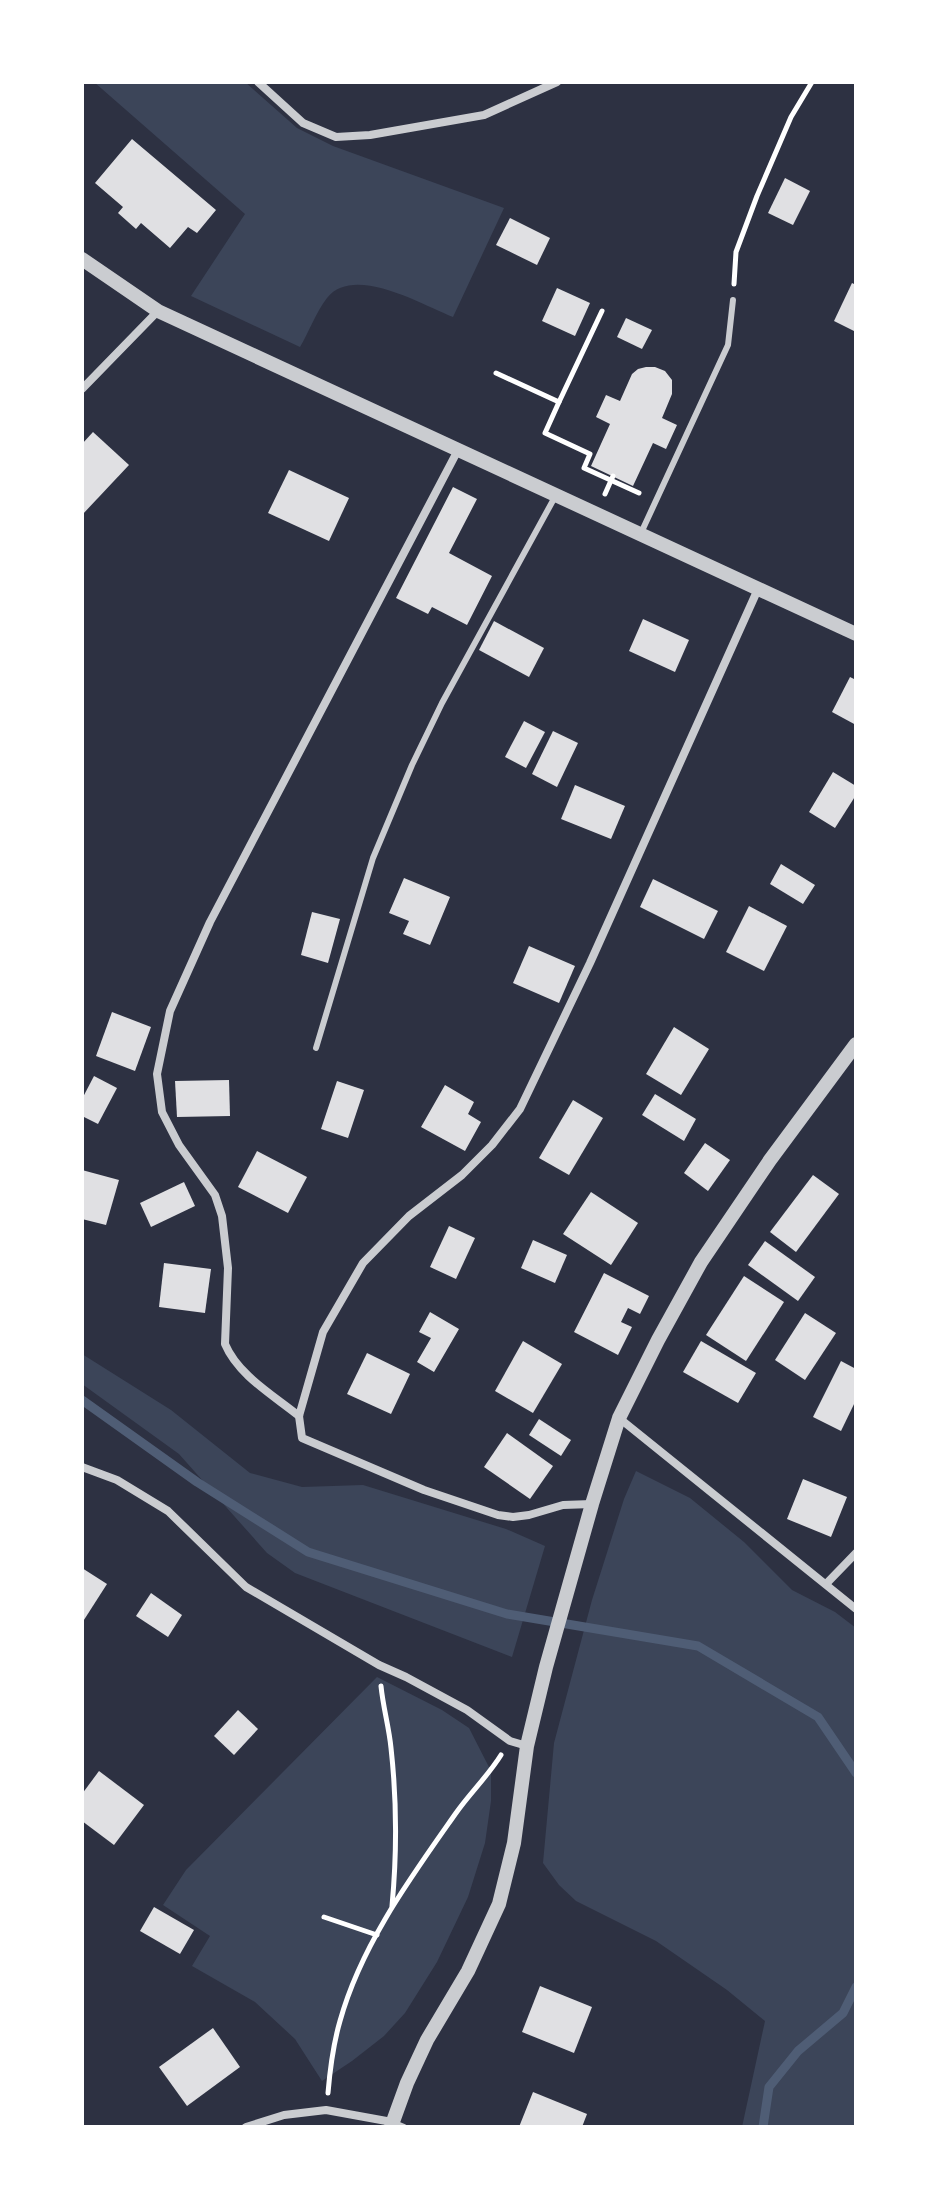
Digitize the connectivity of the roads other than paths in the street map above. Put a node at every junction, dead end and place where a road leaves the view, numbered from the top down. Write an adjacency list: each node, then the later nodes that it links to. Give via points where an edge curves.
1 (258, 82): 2 (street, via 303,123 336,137 484,115)
2 (557, 82)
3 (82, 259): 5 (street)
4 (733, 300): 9 (lane, via 728,345)
5 (158, 311): 6 (street); 7 (street)
6 (82, 389)
7 (458, 450): 8 (street); 14 (street, via 210,922 170,1011 157,1074 162,1112 215,1195 222,1216 228,1268 225,1344 242,1370)
8 (556, 495): 9 (street); 13 (lane, via 412,765 373,858)
9 (640, 535): 10 (street)
10 (758, 589): 11 (street); 14 (street, via 520,1109 462,1175 409,1216 363,1263 323,1332)
11 (856, 634)
12 (856, 1044): 15 (street, via 701,1262)
13 (316, 1048)
14 (299, 1416): 17 (street, via 302,1438 498,1515)
15 (619, 1418): 17 (street); 19 (street)
16 (82, 1467): 21 (street, via 117,1480 168,1511 246,1587 467,1710 510,1741)
17 (592, 1504): 21 (street)
18 (856, 1553): 19 (street)
19 (826, 1584): 20 (street)
20 (856, 1609)
21 (527, 1746): 22 (street, via 514,1843 499,1904 427,2040)
22 (396, 2125): 23 (street, via 326,2110)
23 (246, 2127)

